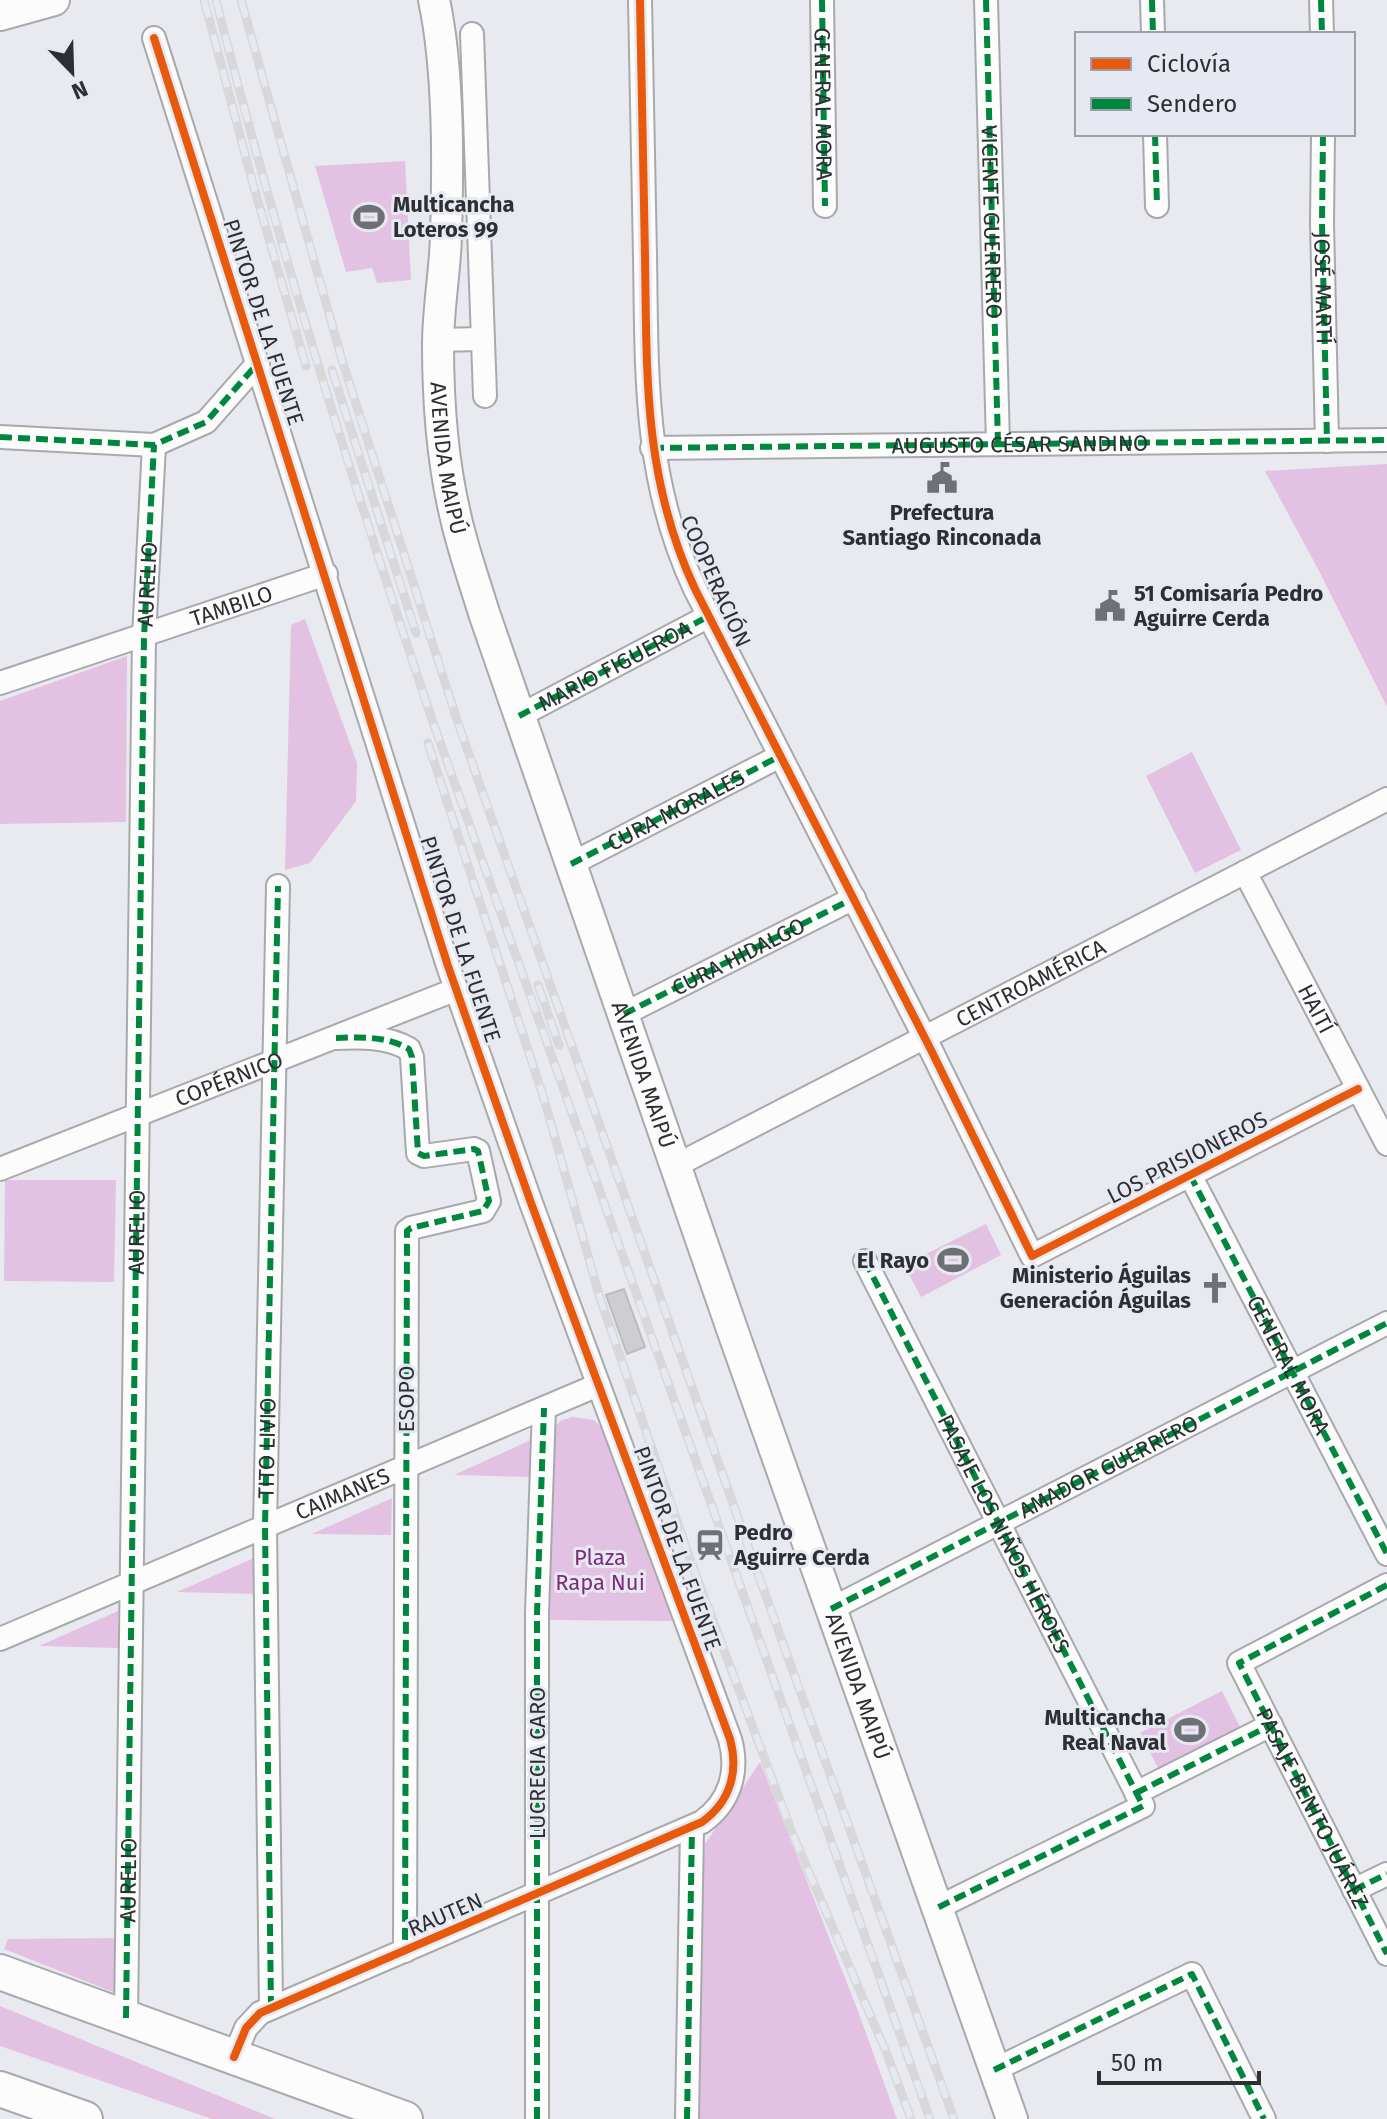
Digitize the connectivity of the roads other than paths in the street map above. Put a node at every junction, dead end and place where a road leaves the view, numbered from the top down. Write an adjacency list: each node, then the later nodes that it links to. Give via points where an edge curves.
1 (54, 0): 8 (main road)
2 (434, 0): 18 (main road, AVENIDA MAIPÚ, via 446,187)
3 (640, 0): 26 (street, COOPERACIÓN)
4 (822, 0): 15 (street, GENERAL MORA)
5 (986, 0): 24 (street, VICENTE GUERRERO)
6 (1152, 0): 9 (street)
7 (1321, 0): 10 (street)
8 (1, 16)
9 (1153, 32)
10 (1322, 32)
11 (472, 34): 17 (street, AVENIDA MAIPÚ)
12 (154, 38): 19 (street, PINTOR DE LA FUENTE)
13 (1155, 136): 16 (street)
14 (1323, 136): 23 (street, JOSÉ MARTÍ)
15 (825, 206)
16 (1157, 206)
17 (482, 339): 18 (street); 20 (street, AVENIDA MAIPÚ)
18 (438, 340): 31 (main road, AVENIDA MAIPÚ, via 442,431 455,514)
19 (258, 363): 25 (street, via 206,422); 27 (street, PINTOR DE LA FUENTE)
20 (485, 396)
21 (0, 437): 25 (street)
22 (1387, 440): 23 (street, AUGUSTO CÉSAR SANDINO)
23 (1327, 441): 24 (street, AUGUSTO CÉSAR SANDINO)
24 (998, 444): 26 (street, AUGUSTO CÉSAR SANDINO)
25 (154, 445): 29 (street, AURELIO)
26 (652, 448): 28 (street, COOPERACIÓN, via 672,535)
27 (326, 574): 29 (street, TAMBILO); 38 (street, PINTOR DE LA FUENTE)
28 (709, 616): 31 (street, MARIO FIGUEROA); 32 (street, COOPERACIÓN)
29 (144, 637): 30 (street, TAMBILO); 44 (street, AURELIO)
30 (0, 683)
31 (519, 716): 34 (main road, AVENIDA MAIPÚ)
32 (780, 756): 34 (street, CURA MORALES); 37 (street, COOPERACIÓN)
33 (1387, 799): 35 (street, CENTROAMÉRICA)
34 (571, 864): 39 (main road, AVENIDA MAIPÚ)
35 (1245, 872): 40 (street, CENTROAMÉRICA); 43 (street, HAITÍ)
36 (278, 886): 42 (street, TITO LIVIO)
37 (854, 898): 39 (street, CURA HIDALGO); 40 (street, COOPERACIÓN)
38 (457, 989): 41 (street, COPÉRNICO); 52 (street, PINTOR DE LA FUENTE)
39 (624, 1014): 46 (main road, AVENIDA MAIPÚ)
40 (925, 1037): 46 (street, CENTROAMÉRICA); 48 (street, LOS PRISIONEROS, via 1032,1256)
41 (336, 1038): 42 (street, COPÉRNICO); 54 (street, ESOPO, via 364,1036 409,1049 418,1153 478,1151 489,1201 483,1211 407,1231)
42 (273, 1061): 44 (street, COPÉRNICO); 56 (street, TITO LIVIO)
43 (1358, 1089): 45 (street, HAITÍ); 48 (street, LOS PRISIONEROS)
44 (136, 1114): 47 (street, COPÉRNICO); 58 (street, AURELIO)
45 (1387, 1144)
46 (675, 1166): 60 (main road, AVENIDA MAIPÚ)
47 (0, 1169)
48 (1190, 1175): 51 (street, GENERAL MORA)
49 (865, 1261): 55 (street, PASAJE LOS NIÑOS HÉROES)
50 (1387, 1323): 51 (street, AMADOR GUERRERO)
51 (1292, 1372): 55 (street, AMADOR GUERRERO); 57 (street, GENERAL MORA)
52 (598, 1385): 53 (street, CAIMANES); 64 (street, PINTOR DE LA FUENTE, via 733,1752 733,1776 725,1797 712,1815)
53 (544, 1408): 54 (street, CAIMANES); 67 (street, LUCRECIA CARO, via 537,1613)
54 (406, 1466): 56 (street, CAIMANES); 69 (street, ESOPO)
55 (997, 1522): 60 (street, AMADOR GUERRERO); 63 (street, PASAJE LOS NIÑOS HÉROES)
56 (265, 1526): 58 (street, CAIMANES); 72 (street, TITO LIVIO)
57 (1387, 1554)
58 (133, 1582): 61 (street, CAIMANES); 73 (street, AURELIO)
59 (1387, 1585): 62 (street, PASAJE BENITO JUÁREZ, via 1239,1663)
60 (831, 1609): 68 (main road, AVENIDA MAIPÚ)
61 (0, 1639)
62 (1271, 1725): 63 (street); 66 (street, PASAJE BENITO JUÁREZ)
63 (1139, 1799): 68 (street)
64 (692, 1828): 67 (street, RAUTEN); 80 (street)
65 (1387, 1874): 66 (street)
66 (1354, 1890): 70 (street, PASAJE BENITO JUÁREZ)
67 (537, 1893): 69 (street, RAUTEN); 79 (street, LUCRECIA CARO)
68 (937, 1908): 75 (main road, AVENIDA MAIPÚ)
69 (405, 1951): 72 (street, RAUTEN)
70 (1387, 1954)
71 (0, 1972): 73 (main road)
72 (271, 2008): 74 (street, RAUTEN, via 246,2028)
73 (126, 2018): 74 (main road)
74 (234, 2057): 78 (main road)
75 (994, 2070): 81 (main road, AVENIDA MAIPÚ); 82 (street, via 1192,1974)
76 (0, 2089): 77 (main road)
77 (85, 2119)
78 (405, 2119)
79 (537, 2119)
80 (687, 2119)
81 (1012, 2119)
82 (1264, 2119)

